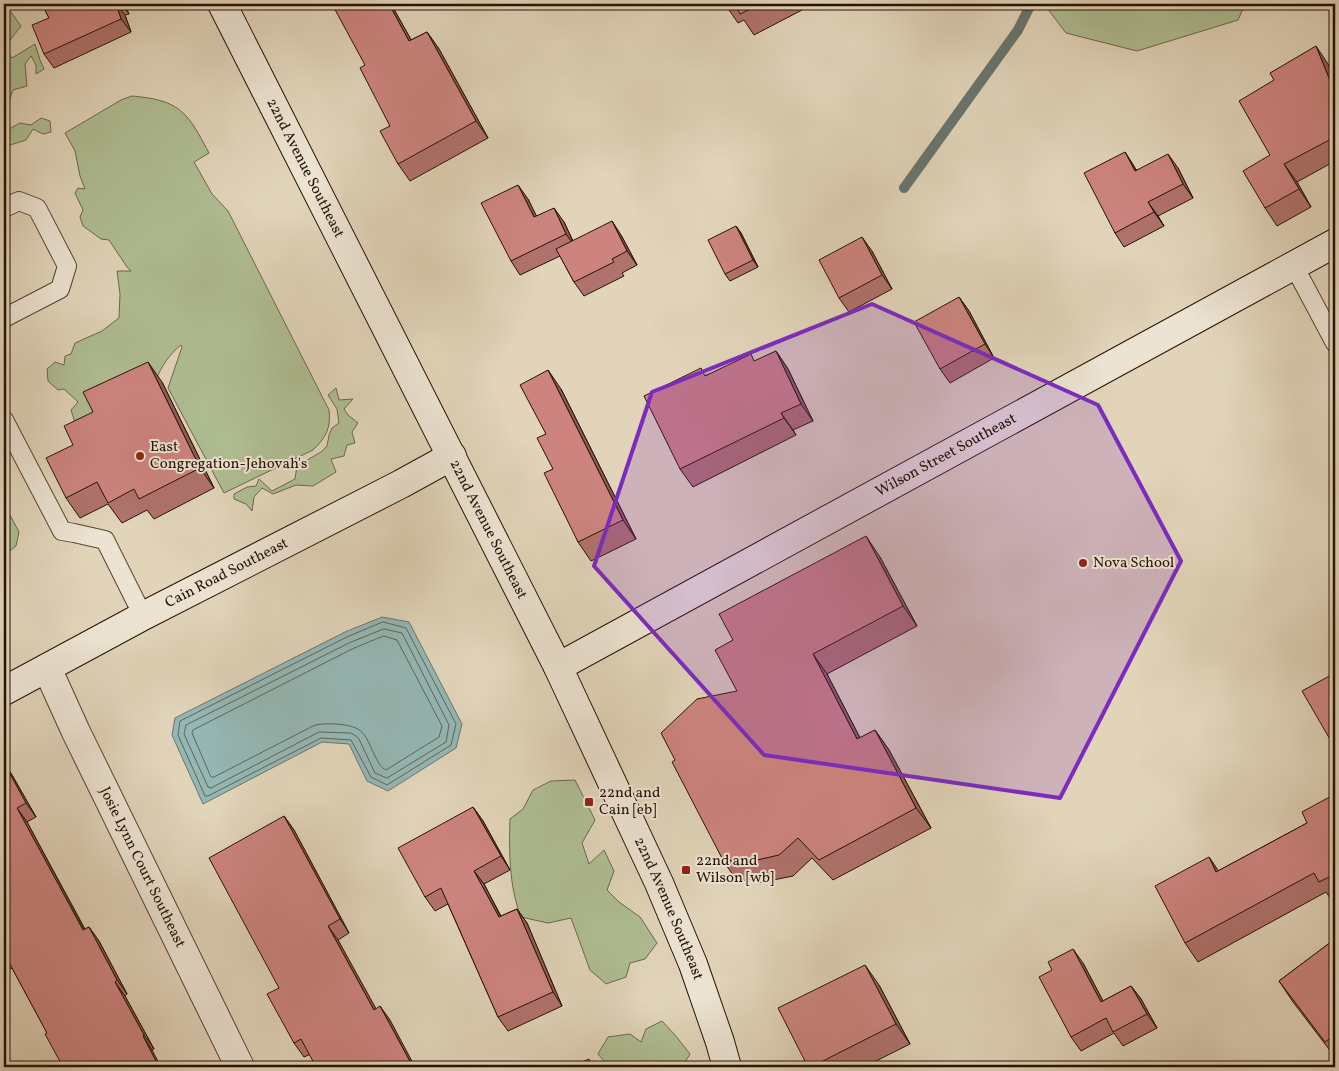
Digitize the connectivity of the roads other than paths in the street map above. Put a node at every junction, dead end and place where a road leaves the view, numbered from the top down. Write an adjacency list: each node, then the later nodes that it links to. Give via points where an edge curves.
1 (222, 4): 8 (street, 22nd Avenue Southeast)
2 (4, 208): 5 (lane, via 19,200 37,208 67,266 60,289)
3 (1335, 244): 4 (street, Wilson Street Southeast)
4 (1294, 266): 6 (lane); 10 (street, Wilson Street Southeast)
5 (4, 318)
6 (1335, 343)
7 (4, 420): 9 (lane, via 62,532 105,540)
8 (452, 456): 9 (street, Cain Road Southeast); 10 (street, 22nd Avenue Southeast)
9 (143, 616): 11 (street, Cain Road Southeast)
10 (558, 667): 14 (street, 22nd Avenue Southeast, via 659,883 693,964)
11 (47, 668): 12 (street, Cain Road Southeast); 13 (street, Josie Lynn Court Southeast)
12 (4, 691)
13 (240, 1067)
14 (727, 1067)

